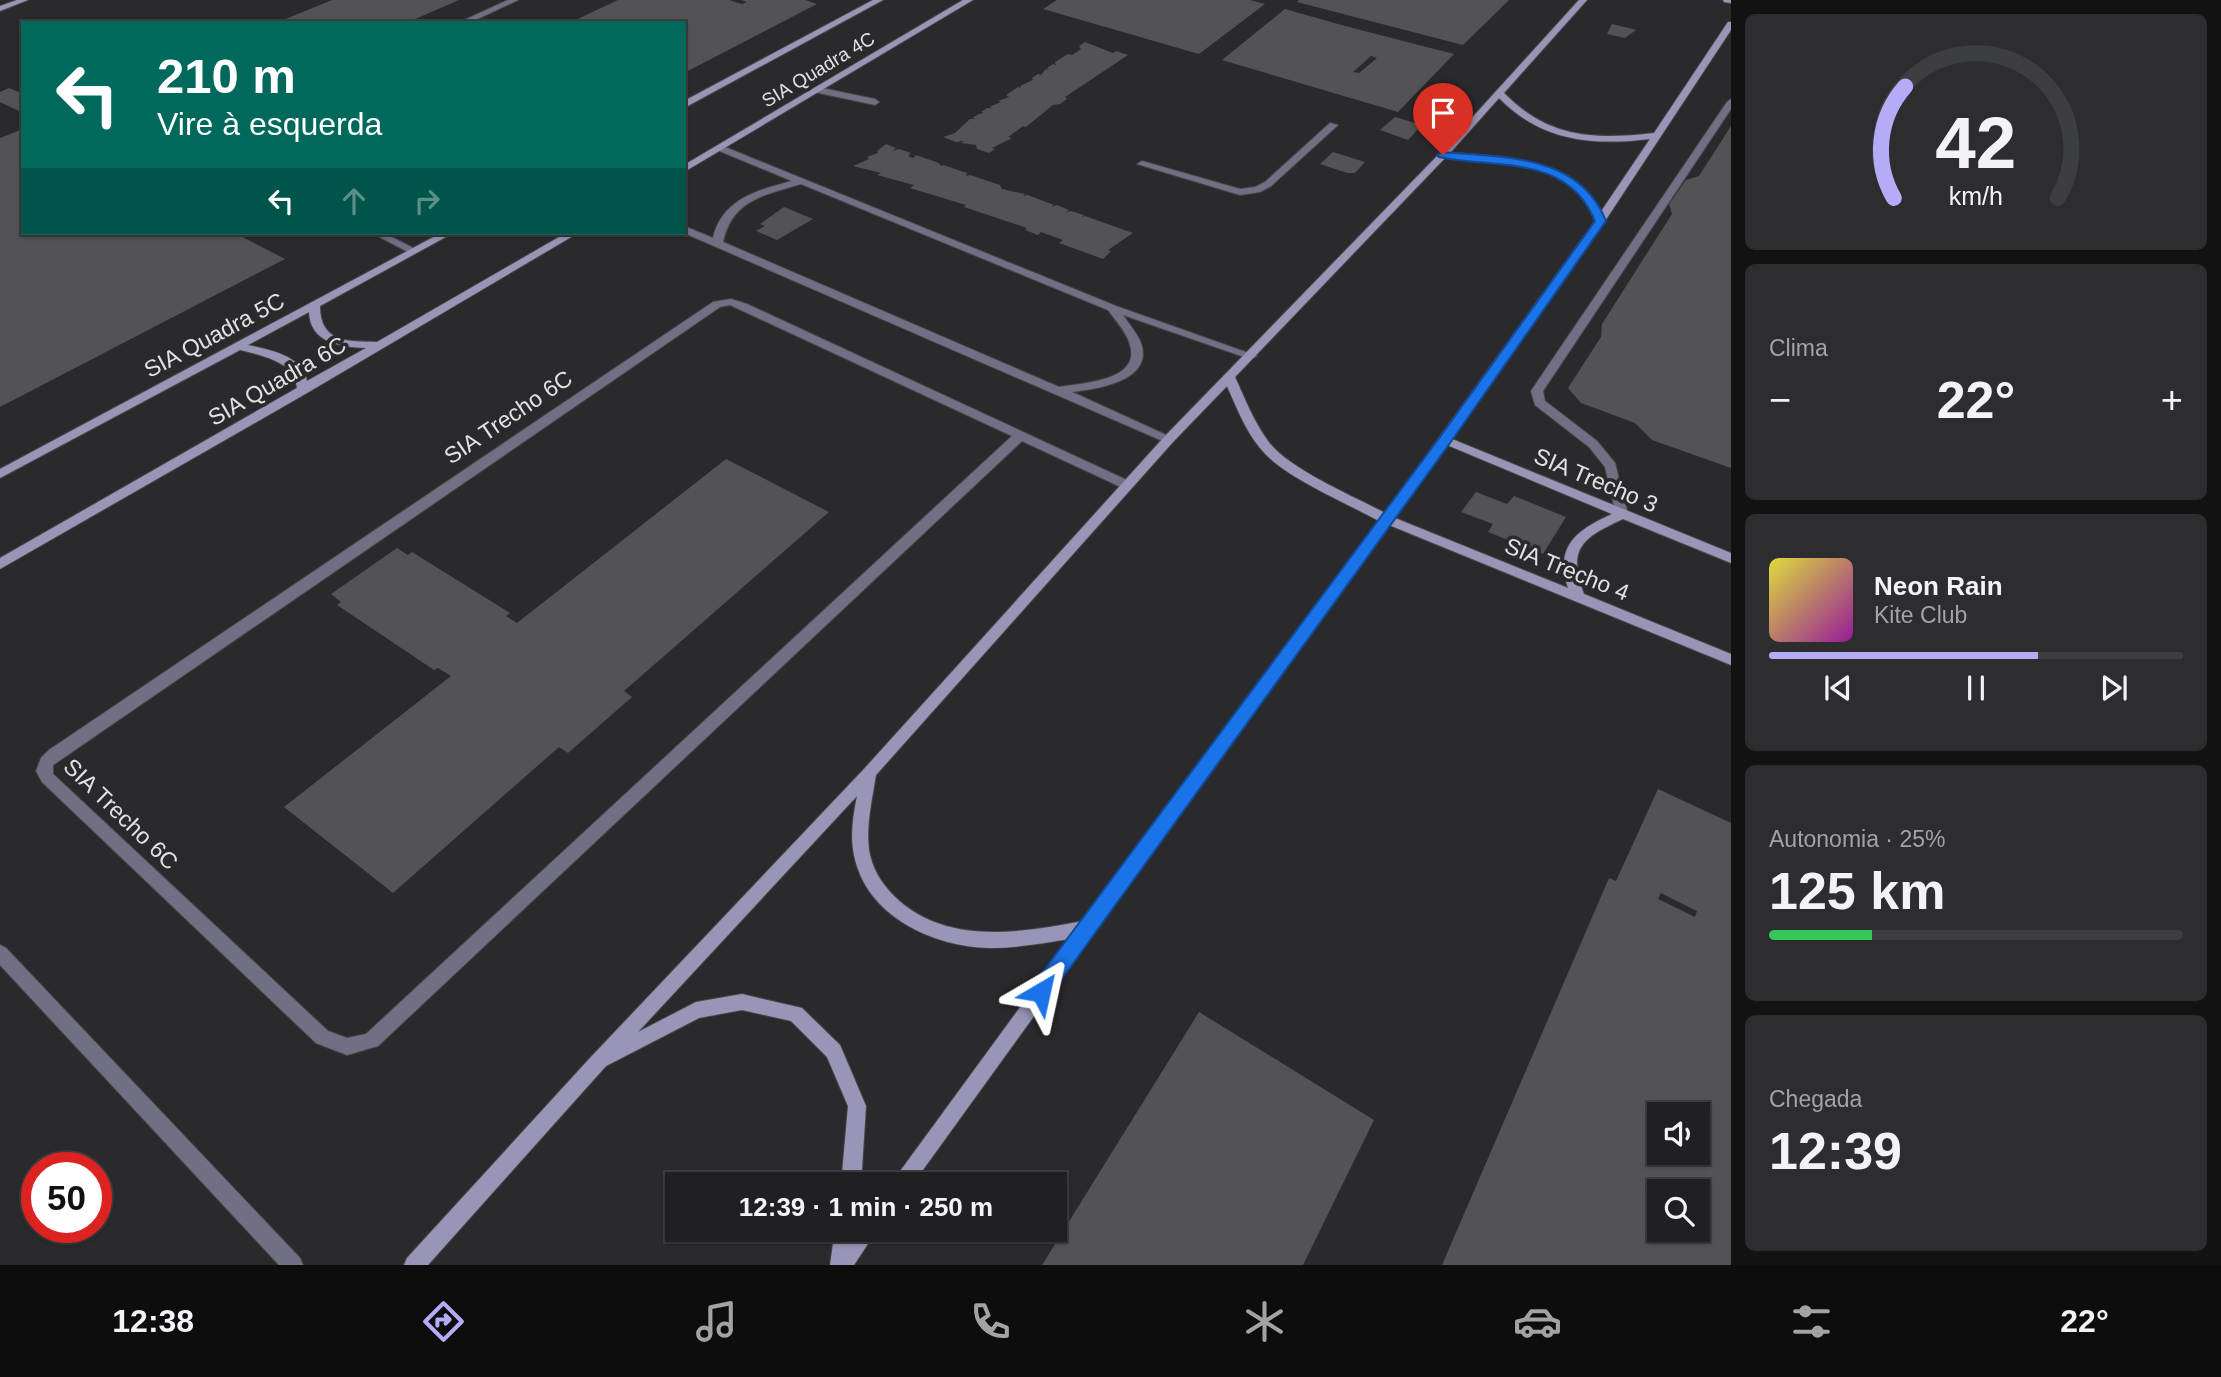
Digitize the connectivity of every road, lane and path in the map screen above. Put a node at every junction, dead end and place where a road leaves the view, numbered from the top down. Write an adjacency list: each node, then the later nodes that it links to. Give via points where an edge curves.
1 (24, 0): 6 (main road)
2 (514, 0): 7 (street)
3 (879, 0): 13 (main road)
4 (969, 0): 9 (main road, SIA Quadra 4C)
5 (1583, 0): 10 (main road)
6 (0, 9)
7 (467, 21)
8 (1731, 24): 15 (main road)
9 (817, 90): 11 (street); 16 (main road, SIA Quadra 4C)
10 (1499, 93): 15 (main road, via 1513,110 1560,133 1589,139); 17 (main road)
11 (875, 102)
12 (1731, 102): 41 (street, via 1538,391 1539,402 1594,444 1611,466)
13 (686, 104)
14 (1333, 125): 18 (street, via 1257,190 1240,192)
15 (1655, 136): 21 (main road)
16 (720, 148): 19 (main road, SIA Quadra 4C); 20 (street)
17 (1443, 155): 21 (main road, via 1523,163 1555,173 1577,185 1593,202); 32 (main road)
18 (1142, 164)
19 (686, 168)
20 (798, 182): 26 (street, via 741,203 726,215); 29 (street)
21 (1600, 221): 38 (main road)
22 (686, 230): 26 (street)
23 (381, 235): 27 (street)
24 (444, 235): 27 (main road, SIA Quadra 5C)
25 (570, 235): 30 (main road, SIA Quadra 6C)
26 (718, 244): 34 (street)
27 (414, 251): 28 (main road, SIA Quadra 5C)
28 (315, 304): 30 (main road, via 316,325 326,336 349,344); 31 (main road, SIA Quadra 5C)
29 (1112, 308): 32 (street); 34 (street, via 1136,346 1135,362 1123,376 1102,386)
30 (382, 345): 35 (main road, SIA Quadra 6C)
31 (239, 346): 35 (main road, via 287,361 300,372); 39 (main road, SIA Quadra 5C)
32 (1251, 356): 33 (main road)
33 (1229, 377): 37 (main road); 42 (main road, SIA Trecho 4, via 1264,446 1282,462)
34 (1060, 390): 37 (street)
35 (303, 391): 44 (main road, SIA Quadra 6C)
36 (1021, 435): 36 (street, SIA Trecho 6C, via 743,306 717,304 54,754 44,771 322,1037 338,1046 355,1046 372,1040); 40 (street, SIA Trecho 6C)
37 (1169, 439): 40 (main road)
38 (1445, 440): 41 (main road, SIA Trecho 3); 42 (main road)
39 (0, 474)
40 (1127, 485): 47 (main road)
41 (1622, 514): 43 (main road, SIA Trecho 3); 45 (main road, via 1591,528 1576,545 1569,565)
42 (1386, 519): 45 (main road, SIA Trecho 4); 48 (main road)
43 (1731, 558)
44 (0, 564)
45 (1577, 595): 46 (main road, SIA Trecho 4)
46 (1731, 660)
47 (869, 773): 48 (main road, via 860,830 864,864 885,899 917,924 966,940 1023,940); 50 (main road)
48 (1087, 928): 52 (main road)
49 (0, 953): 55 (street)
50 (596, 1064): 51 (main road, via 696,1010 742,1002 796,1014 834,1051 857,1106); 56 (main road)
51 (852, 1172)
52 (909, 1172)
53 (844, 1242): 57 (main road)
54 (858, 1242): 57 (main road)
55 (293, 1265)
56 (414, 1265)
57 (841, 1265)

